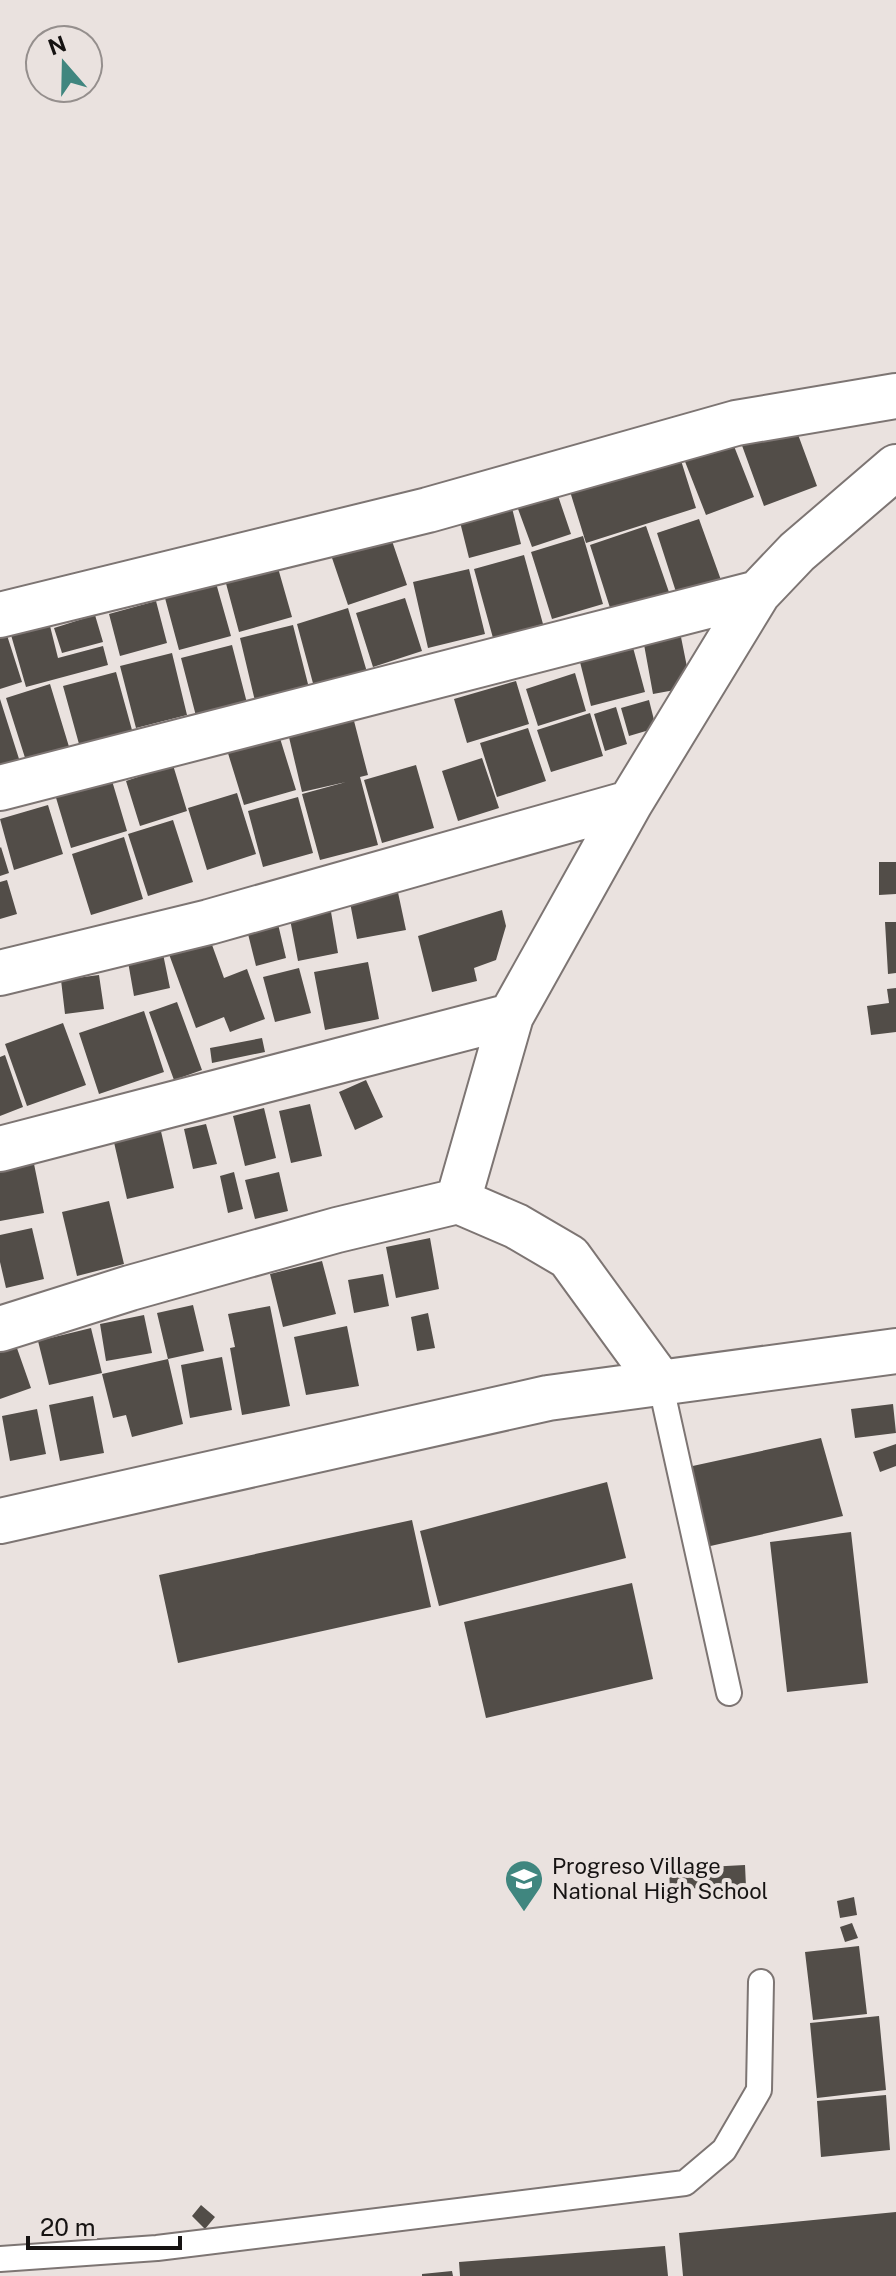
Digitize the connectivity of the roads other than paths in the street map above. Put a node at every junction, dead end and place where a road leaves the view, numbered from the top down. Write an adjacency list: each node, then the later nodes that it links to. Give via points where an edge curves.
1 (896, 396): 4 (street, via 736,423 428,510)
2 (896, 467): 3 (street)
3 (758, 593): 5 (street); 6 (street)
4 (0, 615)
5 (0, 788)
6 (630, 803): 7 (street, via 209,922); 8 (street)
7 (0, 973)
8 (511, 1016): 9 (street); 10 (street)
9 (0, 1149)
10 (458, 1201): 11 (street, via 145,1283); 13 (street, via 569,1257)
11 (0, 1329)
12 (896, 1351): 13 (street)
13 (660, 1382): 14 (street, via 548,1398); 15 (lane)
14 (0, 1521)
15 (729, 1693)
16 (761, 1982): 17 (lane, via 759,2090 724,2150 685,2183 157,2248)
17 (0, 2259)

